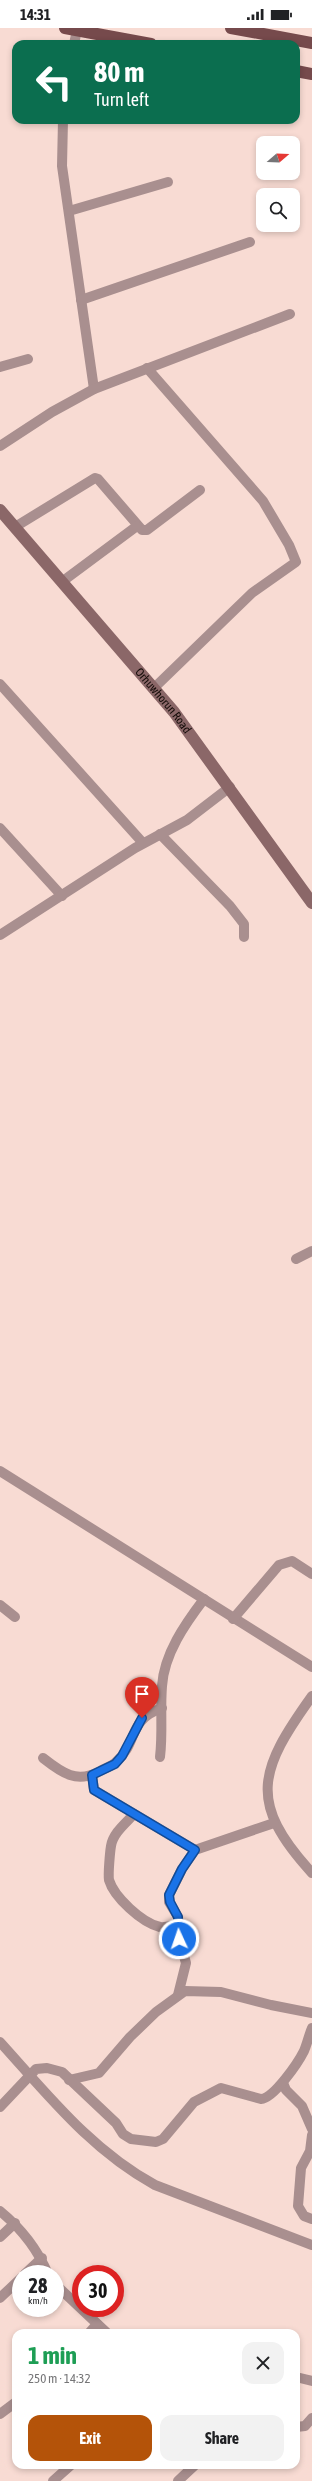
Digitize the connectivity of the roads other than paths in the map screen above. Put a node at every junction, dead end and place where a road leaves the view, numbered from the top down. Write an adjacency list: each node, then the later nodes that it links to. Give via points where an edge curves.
1 (231, 28): 5 (main road)
2 (71, 29): 3 (street); 4 (main road)
3 (73, 40)
4 (129, 40)
5 (292, 40)
6 (300, 42): 7 (main road)
7 (312, 44)
8 (300, 72): 9 (main road)
9 (312, 74)
10 (63, 124): 12 (street, via 62,166)
11 (168, 182): 12 (street)
12 (69, 211): 14 (street)
13 (250, 242): 14 (street)
14 (81, 300): 19 (street)
15 (290, 314): 18 (street)
16 (28, 359): 17 (street)
17 (0, 367)
18 (147, 368): 19 (street); 27 (street, via 263,501 296,562 252,594)
19 (94, 389): 20 (street, via 52,412)
20 (0, 446)
21 (200, 490): 23 (street, via 147,530)
22 (0, 510): 24 (street, Orhuwhorun Road)
23 (137, 526): 24 (street, via 95,478); 25 (street)
24 (15, 527): 25 (street, Orhuwhorun Road)
25 (63, 581): 27 (street, Orhuwhorun Road)
26 (0, 684): 31 (street)
27 (154, 688): 28 (street, Orhuwhorun Road)
28 (230, 787): 30 (street, via 187,820); 33 (street, Orhuwhorun Road)
29 (0, 828): 32 (street)
30 (160, 834): 31 (street); 35 (street, via 230,906 244,924)
31 (144, 843): 32 (street)
32 (62, 896): 34 (street)
33 (312, 902)
34 (0, 935)
35 (244, 936)
36 (312, 1251): 37 (street)
37 (296, 1260)
38 (0, 1471): 40 (street)
39 (312, 1574): 43 (street, via 292,1561 279,1564)
40 (204, 1599): 43 (street); 46 (street, via 190,1617 167,1661 162,1686)
41 (0, 1605): 42 (street)
42 (15, 1617)
43 (232, 1619): 44 (street)
44 (312, 1667)
45 (312, 1696): 51 (street, via 271,1765 267,1782 268,1804)
46 (162, 1708): 47 (street); 49 (street, via 142,1718 115,1764)
47 (160, 1757)
48 (43, 1758): 49 (street, via 72,1777)
49 (92, 1775): 50 (street, via 94,1790)
50 (134, 1814): 52 (street); 54 (street, via 115,1835 111,1845 109,1878 113,1890 123,1902 149,1922 160,1927)
51 (274, 1823): 52 (street); 53 (street, via 289,1848)
52 (195, 1850): 54 (street, via 169,1895 178,1917)
53 (312, 1873)
54 (178, 1924): 55 (street, via 179,1939 186,1963)
55 (178, 1995): 56 (street, via 185,1991 199,1990 221,1992 271,2006); 60 (street, via 130,2037 99,2073)
56 (312, 2013)
57 (312, 2028): 61 (street, via 303,2052)
58 (0, 2042): 59 (street)
59 (29, 2074): 60 (street, via 36,2069 47,2068 62,2072); 62 (street); 69 (street, via 77,2127 130,2172 155,2185)
60 (69, 2080): 61 (street, via 116,2123 123,2134 131,2139 156,2142 163,2139 194,2102 206,2095 221,2088 264,2099)
61 (283, 2082): 63 (street, via 286,2090 302,2106)
62 (0, 2107)
63 (312, 2128)
64 (312, 2135): 66 (street, via 310,2151 301,2168 298,2206 304,2216)
65 (0, 2211): 67 (street)
66 (312, 2219)
67 (15, 2223): 68 (street); 70 (street)
68 (0, 2237)
69 (312, 2245)
70 (42, 2258): 71 (street); 72 (street)
71 (35, 2265)
72 (45, 2265)
73 (12, 2287): 75 (street)
74 (64, 2293): 76 (street)
75 (0, 2298)
76 (97, 2324): 77 (street); 78 (street)
77 (93, 2329)
78 (103, 2329)
79 (300, 2378): 80 (street)
80 (312, 2381)
81 (12, 2405): 82 (street)
82 (0, 2414)
83 (312, 2418): 84 (street, via 305,2426)
84 (300, 2427)
85 (66, 2469): 87 (street)
86 (191, 2469): 88 (street)
87 (53, 2481)
88 (178, 2481)

